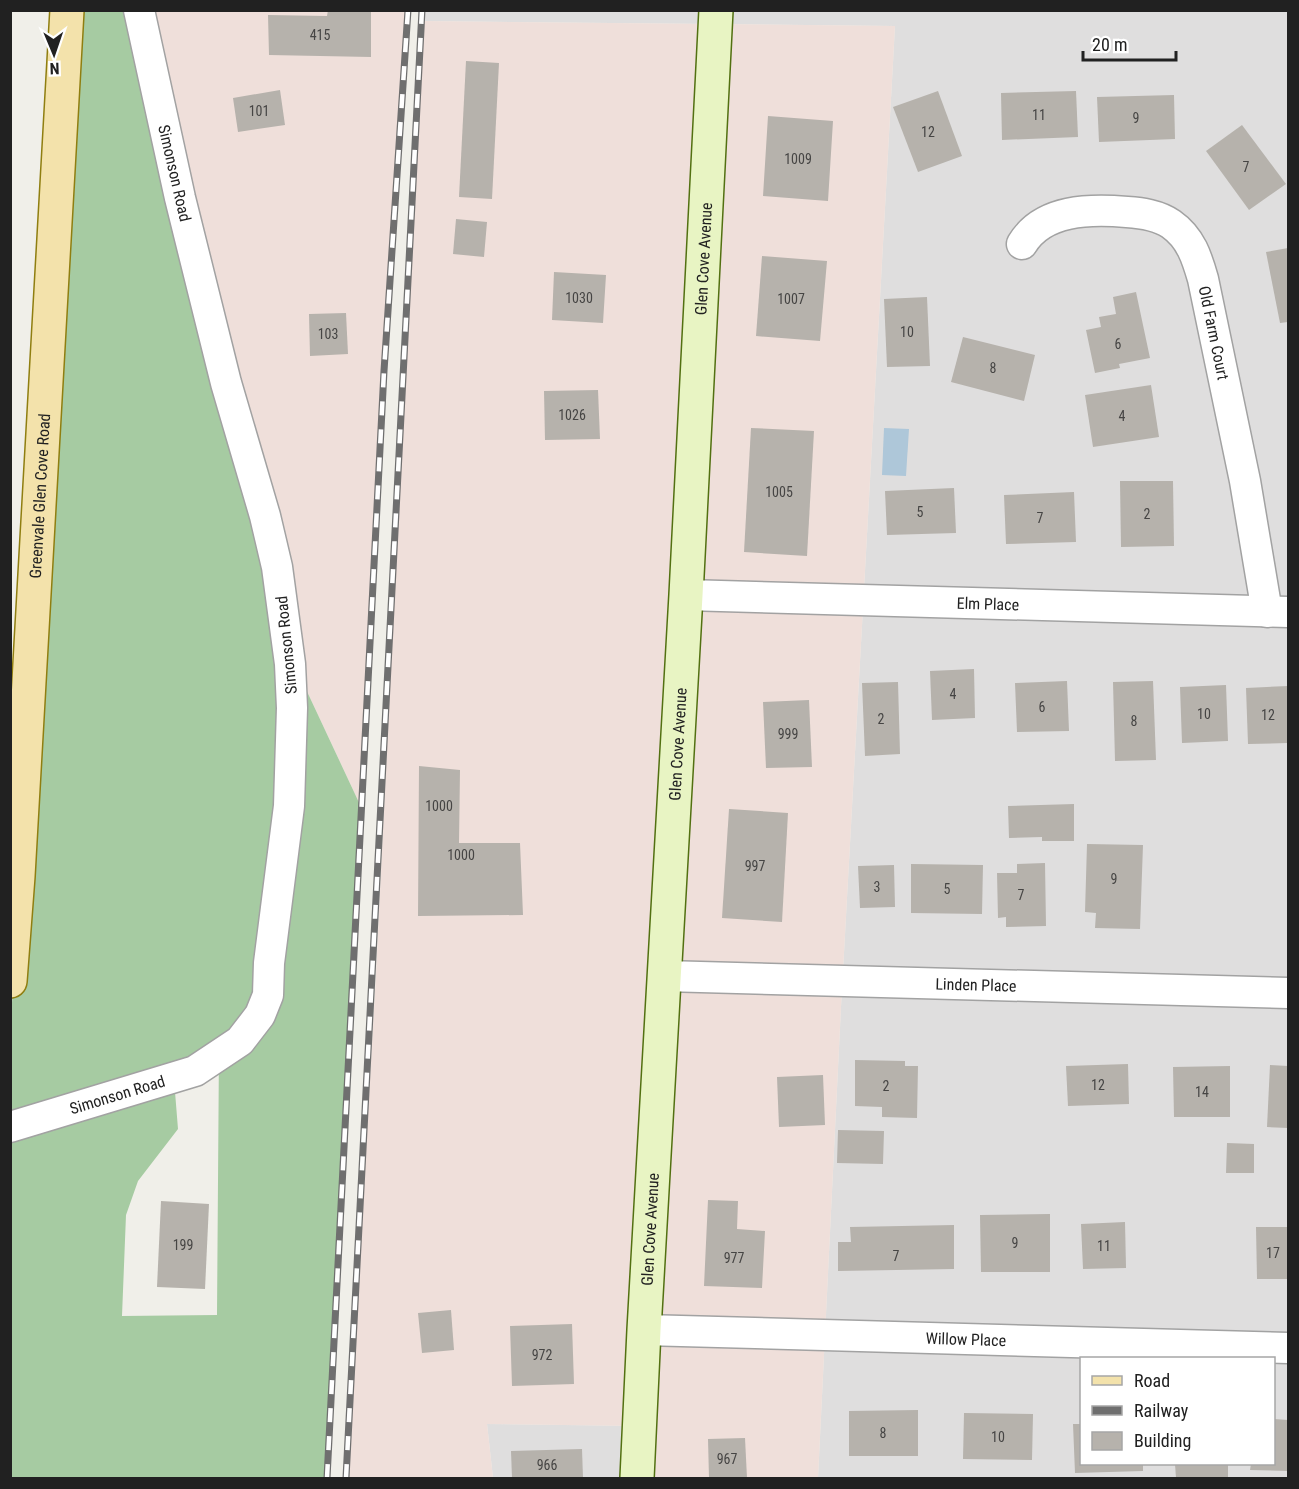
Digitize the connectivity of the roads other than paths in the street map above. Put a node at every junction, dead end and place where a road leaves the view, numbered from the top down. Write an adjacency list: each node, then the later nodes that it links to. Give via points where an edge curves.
1 (67, 10): 8 (main road, Greenvale Glen Cove Road)
2 (139, 10): 10 (street, Simonson Road, via 180,198 277,567 290,664 289,806 268,995 260,1015 240,1041 195,1071)
3 (716, 10): 5 (main road, Glen Cove Avenue)
4 (1022, 244): 6 (street, Old Farm Court, via 1032,231 1057,217 1105,210 1157,217 1171,224 1191,246 1203,279 1245,481)
5 (686, 595): 6 (street, Elm Place); 7 (main road, Glen Cove Avenue)
6 (1278, 612)
7 (664, 976): 9 (street, Linden Place); 11 (main road, Glen Cove Avenue)
8 (10, 981)
9 (1288, 993)
10 (10, 1126)
11 (644, 1330): 12 (street, Willow Place); 13 (main road, Glen Cove Avenue)
12 (1288, 1348)
13 (637, 1479)

